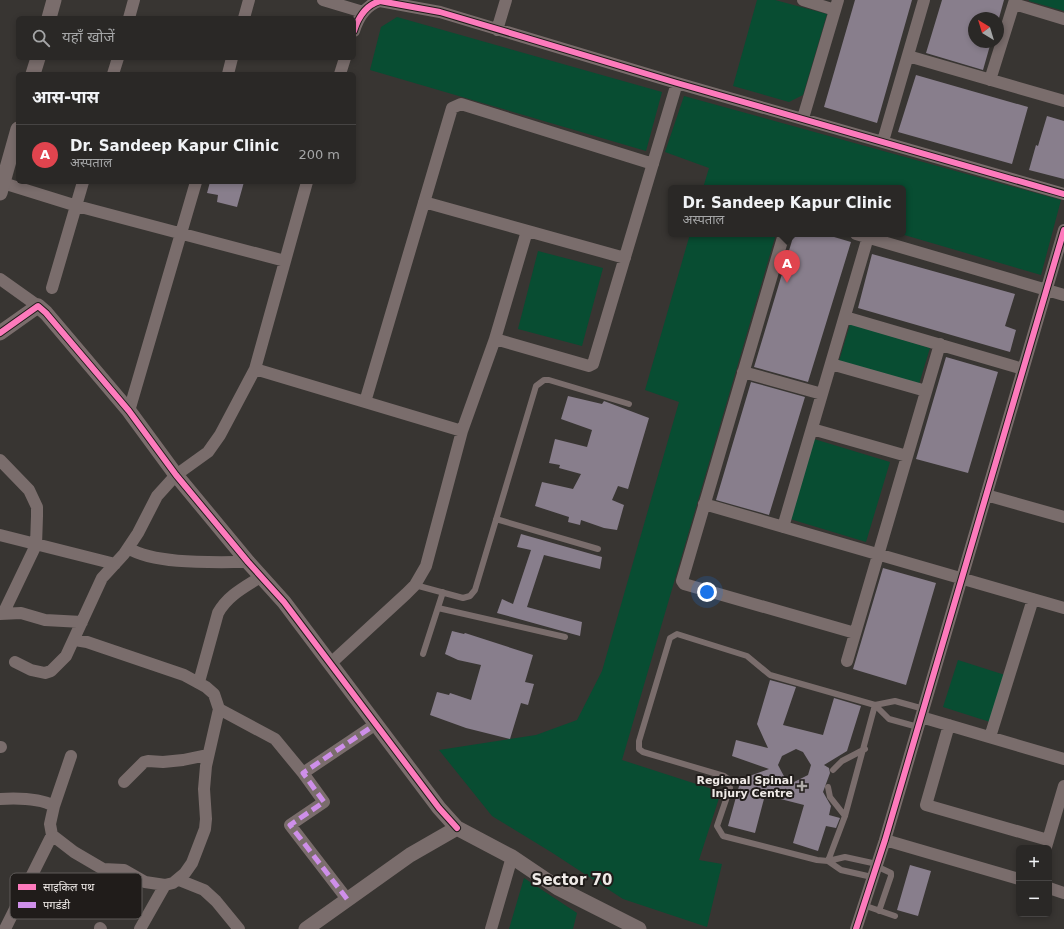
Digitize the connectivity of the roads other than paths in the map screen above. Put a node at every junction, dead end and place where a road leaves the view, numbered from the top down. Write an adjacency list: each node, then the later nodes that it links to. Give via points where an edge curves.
1 (54, 0): 11 (street)
2 (134, 0): 12 (street)
3 (249, 0): 13 (street)
4 (506, 0): 16 (street)
5 (803, 0): 9 (street)
6 (924, 0): 17 (street)
7 (331, 1): 10 (street)
8 (1014, 2): 14 (street); 26 (street)
9 (836, 5): 29 (street)
10 (363, 12): 15 (street); 16 (street, via 372,3 380,1 440,12)
11 (50, 16)
12 (130, 16)
13 (245, 16)
14 (1064, 19)
15 (356, 27)
16 (497, 30): 27 (street)
17 (908, 56): 26 (street); 31 (street)
18 (37, 60): 22 (street)
19 (117, 60): 23 (street)
20 (232, 60): 24 (street)
21 (344, 60): 25 (street)
22 (34, 72)
23 (114, 72)
24 (228, 72)
25 (341, 72)
26 (990, 80): 28 (street)
27 (677, 83): 29 (street); 32 (street)
28 (1064, 101)
29 (803, 118): 31 (street)
30 (16, 136): 36 (street)
31 (883, 141): 37 (street)
32 (653, 164): 38 (street, via 456,104 452,108); 45 (street)
33 (82, 184): 39 (street)
34 (195, 184): 42 (street)
35 (306, 184): 46 (street)
36 (1, 188): 39 (street)
37 (1064, 194)
38 (424, 202): 41 (street); 62 (street)
39 (76, 206): 42 (street); 48 (street)
40 (1064, 230): 49 (street)
41 (527, 231): 45 (street); 54 (street)
42 (181, 233): 46 (street); 64 (street)
43 (783, 237): 59 (street)
44 (868, 237): 49 (street); 52 (street)
45 (625, 258): 54 (street, via 592,365)
46 (285, 261): 57 (street)
47 (0, 279): 51 (street)
48 (52, 288)
49 (1047, 289): 50 (street); 58 (street)
50 (1064, 295)
51 (38, 306): 53 (street); 64 (street)
52 (844, 317): 55 (street); 56 (street)
53 (0, 333)
54 (495, 339): 66 (street)
55 (940, 344): 58 (street); 60 (street)
56 (831, 364): 60 (street); 61 (street)
57 (255, 369): 62 (street); 69 (street, via 220,435 208,452)
58 (1023, 369): 70 (street)
59 (743, 372): 61 (street); 71 (street)
60 (926, 391): 67 (street)
61 (822, 394): 65 (street)
62 (365, 402): 66 (street)
63 (629, 404): 73 (lane, via 549,380 544,380 536,386)
64 (129, 411): 69 (street)
65 (812, 429): 67 (street); 74 (street)
66 (462, 431): 84 (street, via 426,566)
67 (907, 456): 79 (street)
68 (0, 460): 76 (street, via 23,482 37,506)
69 (176, 475): 77 (street, via 157,496); 80 (street)
70 (986, 495): 72 (street); 83 (street)
71 (704, 504): 74 (street); 91 (street, via 683,583)
72 (1064, 517)
73 (496, 519): 78 (lane); 85 (lane, via 475,590 467,598)
74 (783, 527): 79 (street)
75 (0, 535): 76 (street)
76 (36, 545): 81 (street); 89 (street)
77 (128, 548): 80 (street, via 140,555 156,558); 81 (street)
78 (598, 549)
79 (878, 554): 83 (street); 91 (street)
80 (248, 562): 82 (street)
81 (114, 564): 90 (street, via 102,578)
82 (262, 576): 97 (street); 98 (street, via 222,605)
83 (962, 578): 86 (street); 101 (street)
84 (415, 585): 85 (lane); 97 (street)
85 (443, 592): 87 (lane)
86 (1033, 599): 88 (street); 104 (street)
87 (438, 608): 92 (lane); 94 (lane)
88 (1064, 608)
89 (2, 614): 90 (street, via 21,613 45,620)
90 (82, 622): 93 (street)
91 (855, 633): 95 (street)
92 (565, 637)
93 (75, 640): 96 (street, via 66,656 51,671 35,671); 98 (street, via 166,668)
94 (423, 654)
95 (847, 661)
96 (15, 662)
97 (331, 663): 102 (street)
98 (199, 682): 100 (street, via 214,694)
99 (876, 705): 101 (lane, via 895,701); 101 (lane, via 889,719); 105 (lane); 122 (lane, via 770,675 747,656 677,634 670,638 638,741 643,752 728,779 730,788 717,826 723,836)
100 (219, 709): 106 (street); 110 (street, via 275,739)
101 (921, 718): 103 (street); 119 (street)
102 (376, 724): 110 (street); 117 (street)
103 (949, 725): 104 (street); 120 (street, via 926,805)
104 (990, 737): 108 (street)
105 (865, 749): 109 (lane, via 842,761); 116 (lane)
106 (207, 755): 111 (street, via 163,762 144,762); 128 (street, via 204,789 205,829 192,864)
107 (71, 756): 115 (street)
108 (1064, 758)
109 (833, 770)
110 (303, 773): 132 (street, via 324,802 290,825)
111 (124, 782)
112 (1064, 786): 120 (street)
113 (828, 788): 116 (lane, via 830,797)
114 (0, 799): 115 (street, via 22,799)
115 (54, 806): 118 (street, via 50,824)
116 (845, 816): 122 (lane)
117 (457, 828): 121 (street); 132 (street, via 410,855)
118 (52, 835): 124 (street); 125 (street, via 103,869 124,870)
119 (885, 840): 123 (street); 126 (street)
120 (1047, 844)
121 (512, 857): 137 (street, via 558,888); 142 (street)
122 (828, 861): 123 (lane, via 846,857); 123 (lane, via 841,870)
123 (875, 869): 133 (street); 134 (lane, via 891,873)
124 (33, 873)
125 (129, 873)
126 (1016, 877)
127 (142, 880): 129 (street)
128 (179, 880): 129 (street); 140 (street, via 204,890)
129 (165, 885): 139 (street)
130 (1052, 889): 131 (street)
131 (1064, 892)
132 (347, 899): 141 (street)
133 (863, 905): 134 (lane); 143 (street)
134 (879, 911): 135 (lane)
135 (895, 916)
136 (10, 919): 138 (street)
137 (633, 928)
138 (5, 929)
139 (140, 929)
140 (239, 929)
141 (306, 929)
142 (491, 929)
143 (856, 929)

